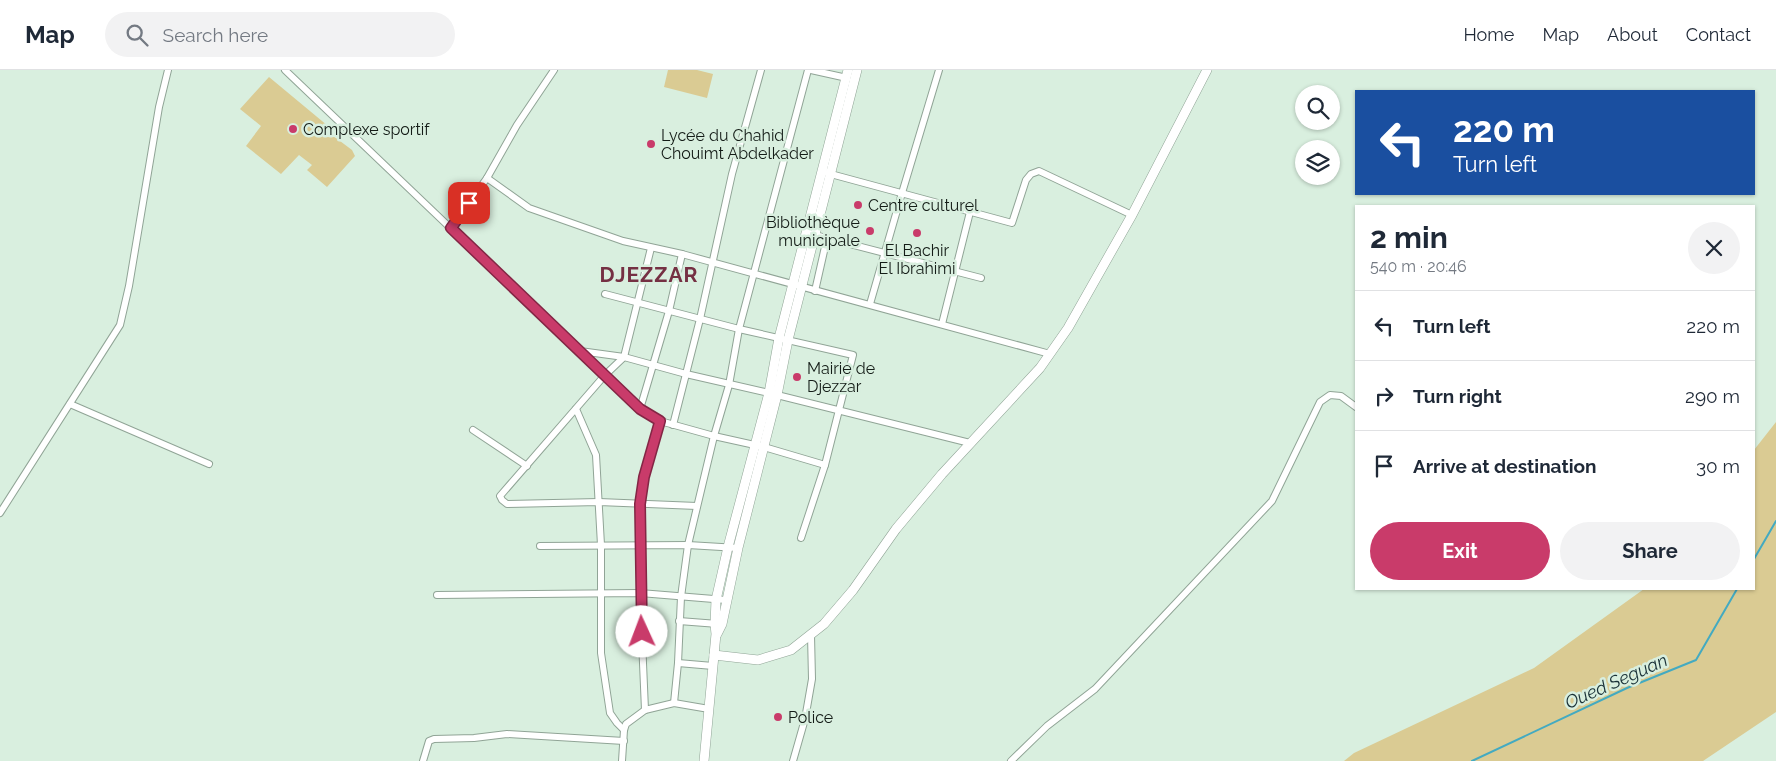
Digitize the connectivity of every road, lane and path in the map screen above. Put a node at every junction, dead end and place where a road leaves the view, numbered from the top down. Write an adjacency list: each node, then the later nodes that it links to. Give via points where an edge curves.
1 (168, 70): 44 (street, via 120,325)
2 (285, 70): 16 (street)
3 (554, 70): 12 (street)
4 (761, 70): 22 (street, via 732,174)
5 (810, 70): 9 (street); 24 (street)
6 (857, 70): 11 (main road)
7 (939, 70): 13 (street)
8 (1207, 70): 15 (main road)
9 (847, 74): 10 (main road)
10 (821, 171): 11 (street); 26 (main road)
11 (831, 174): 13 (street); 17 (main road)
12 (487, 178): 16 (street); 19 (street, via 529,208)
13 (902, 193): 14 (street); 20 (street)
14 (970, 212): 15 (street, via 1012,223 1026,180 1039,171); 23 (street)
15 (1132, 215): 37 (main road)
16 (451, 228): 36 (street)
17 (815, 235): 18 (street); 26 (main road)
18 (827, 238): 20 (street); 27 (street)
19 (651, 248): 21 (street); 29 (street)
20 (884, 253): 23 (street); 30 (street)
21 (682, 254): 22 (street); 31 (street)
22 (713, 263): 24 (street); 32 (street)
23 (956, 271): 25 (street); 33 (street)
24 (753, 275): 26 (street); 34 (street)
25 (981, 278)
26 (797, 286): 27 (street); 35 (main road)
27 (815, 291): 30 (street)
28 (605, 294): 29 (street)
29 (638, 302): 31 (street); 38 (street)
30 (870, 304): 33 (street)
31 (668, 311): 32 (street); 39 (street)
32 (700, 319): 34 (street); 40 (street)
33 (942, 324): 37 (street)
34 (739, 329): 35 (street); 42 (street)
35 (784, 339): 43 (main road); 48 (street, via 853,355)
36 (580, 351): 38 (street); 41 (street)
37 (1050, 354): 53 (main road)
38 (624, 356): 39 (street); 41 (street)
39 (652, 364): 40 (street); 47 (street)
40 (686, 374): 42 (street); 50 (street)
41 (605, 375): 46 (street); 47 (street)
42 (729, 385): 43 (street); 52 (street)
43 (773, 394): 48 (street); 54 (main road)
44 (70, 404): 55 (street); 61 (street)
45 (1355, 406): 90 (street, via 1341,396 1330,395 1320,402 1272,501 1095,689 1047,726)
46 (576, 409): 57 (street); 58 (street, via 596,455)
47 (640, 409): 49 (street)
48 (838, 411): 53 (street); 56 (street)
49 (660, 421): 50 (street); 59 (street)
50 (673, 425): 52 (street)
51 (473, 430): 57 (street)
52 (714, 436): 54 (street); 60 (street)
53 (970, 443): 77 (main road, via 896,529 853,590)
54 (759, 446): 56 (street); 67 (main road); 68 (main road)
55 (209, 464)
56 (825, 465): 62 (street)
57 (527, 466): 58 (street, via 500,496 507,504)
58 (599, 502): 59 (street); 64 (street)
59 (640, 504): 60 (street); 65 (street)
60 (697, 506): 63 (street)
61 (0, 513)
62 (801, 538)
63 (688, 544): 65 (street); 67 (street); 72 (street)
64 (601, 545): 65 (street); 66 (street); 70 (street)
65 (641, 545): 69 (street)
66 (540, 546)
67 (728, 547): 68 (street); 73 (main road)
68 (738, 548): 74 (main road)
69 (640, 593): 70 (street); 72 (street); 83 (street)
70 (600, 594): 71 (street); 84 (street, via 601,653 610,713)
71 (438, 595)
72 (681, 597): 73 (street); 75 (street)
73 (716, 600): 74 (street); 76 (main road)
74 (726, 600): 76 (main road)
75 (679, 621): 76 (street); 79 (street)
76 (718, 624): 78 (main road)
77 (811, 635): 78 (main road, via 791,650 758,660); 89 (street, via 812,679)
78 (714, 656): 80 (main road)
79 (678, 662): 80 (street); 81 (street)
80 (713, 666): 82 (main road)
81 (674, 703): 82 (street); 83 (street)
82 (709, 709): 88 (main road)
83 (646, 710): 84 (street, via 626,724)
84 (624, 730): 85 (street)
85 (624, 742): 86 (street, via 507,734 434,739 429,741); 87 (street)
86 (423, 761)
87 (622, 761)
88 (704, 761)
89 (793, 761)
90 (1011, 761)

